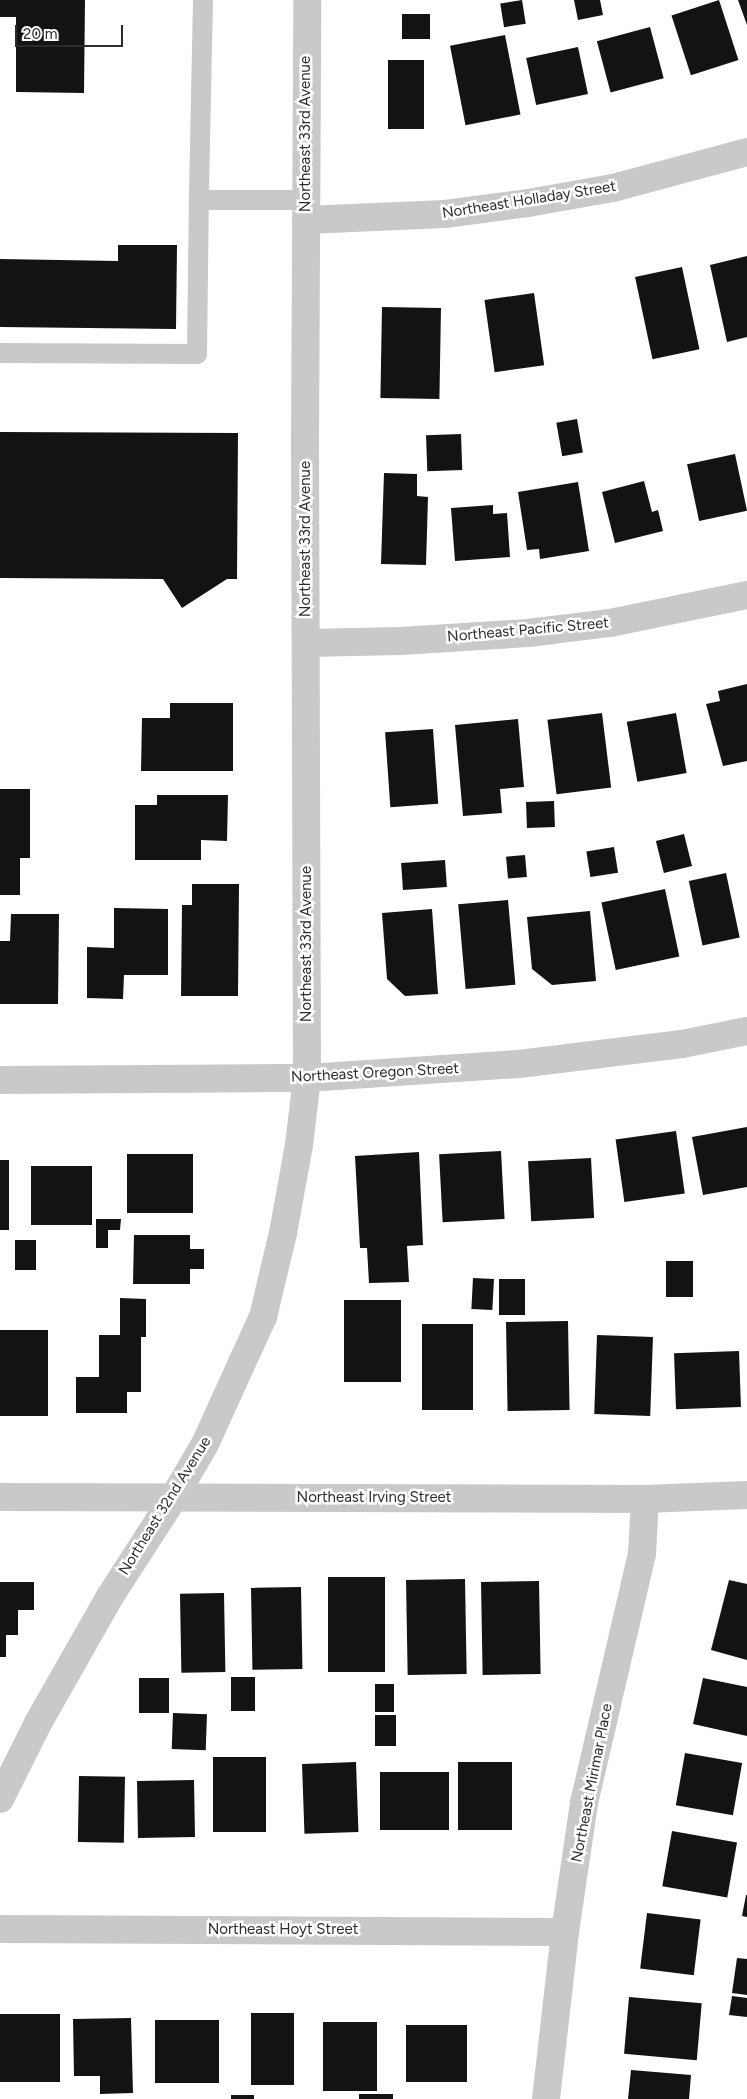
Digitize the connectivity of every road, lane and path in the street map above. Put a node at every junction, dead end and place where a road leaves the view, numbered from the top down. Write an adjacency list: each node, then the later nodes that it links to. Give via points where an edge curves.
1 (203, 0): 4 (lane)
2 (307, 0): 5 (street, Northeast 33rd Avenue)
3 (747, 152): 5 (street, Northeast Holladay Street, via 613,188 445,214)
4 (199, 198): 5 (lane); 6 (lane, via 197,354)
5 (306, 210): 8 (street, Northeast 33rd Avenue)
6 (0, 353)
7 (747, 595): 8 (street, Northeast Pacific Street, via 610,623 528,633 401,641)
8 (306, 642): 10 (street, Northeast 33rd Avenue)
9 (747, 1031): 10 (street, Northeast Oregon Street, via 682,1044 519,1064)
10 (307, 1078): 11 (street, Northeast Oregon Street); 14 (street, Northeast 32nd Avenue, via 283,1233 263,1317 206,1444)
11 (0, 1080)
12 (747, 1495): 15 (street, Northeast Irving Street)
13 (0, 1497): 14 (street, Northeast Irving Street)
14 (174, 1497): 15 (street, Northeast Irving Street); 16 (street, Northeast 32nd Avenue, via 109,1598 38,1723)
15 (644, 1500): 18 (street, Northeast Mirimar Place, via 642,1554 584,1804)
16 (0, 1799)
17 (0, 1929): 18 (street, Northeast Hoyt Street)
18 (565, 1932): 19 (street, Northeast Mirimar Place)
19 (546, 2099)

